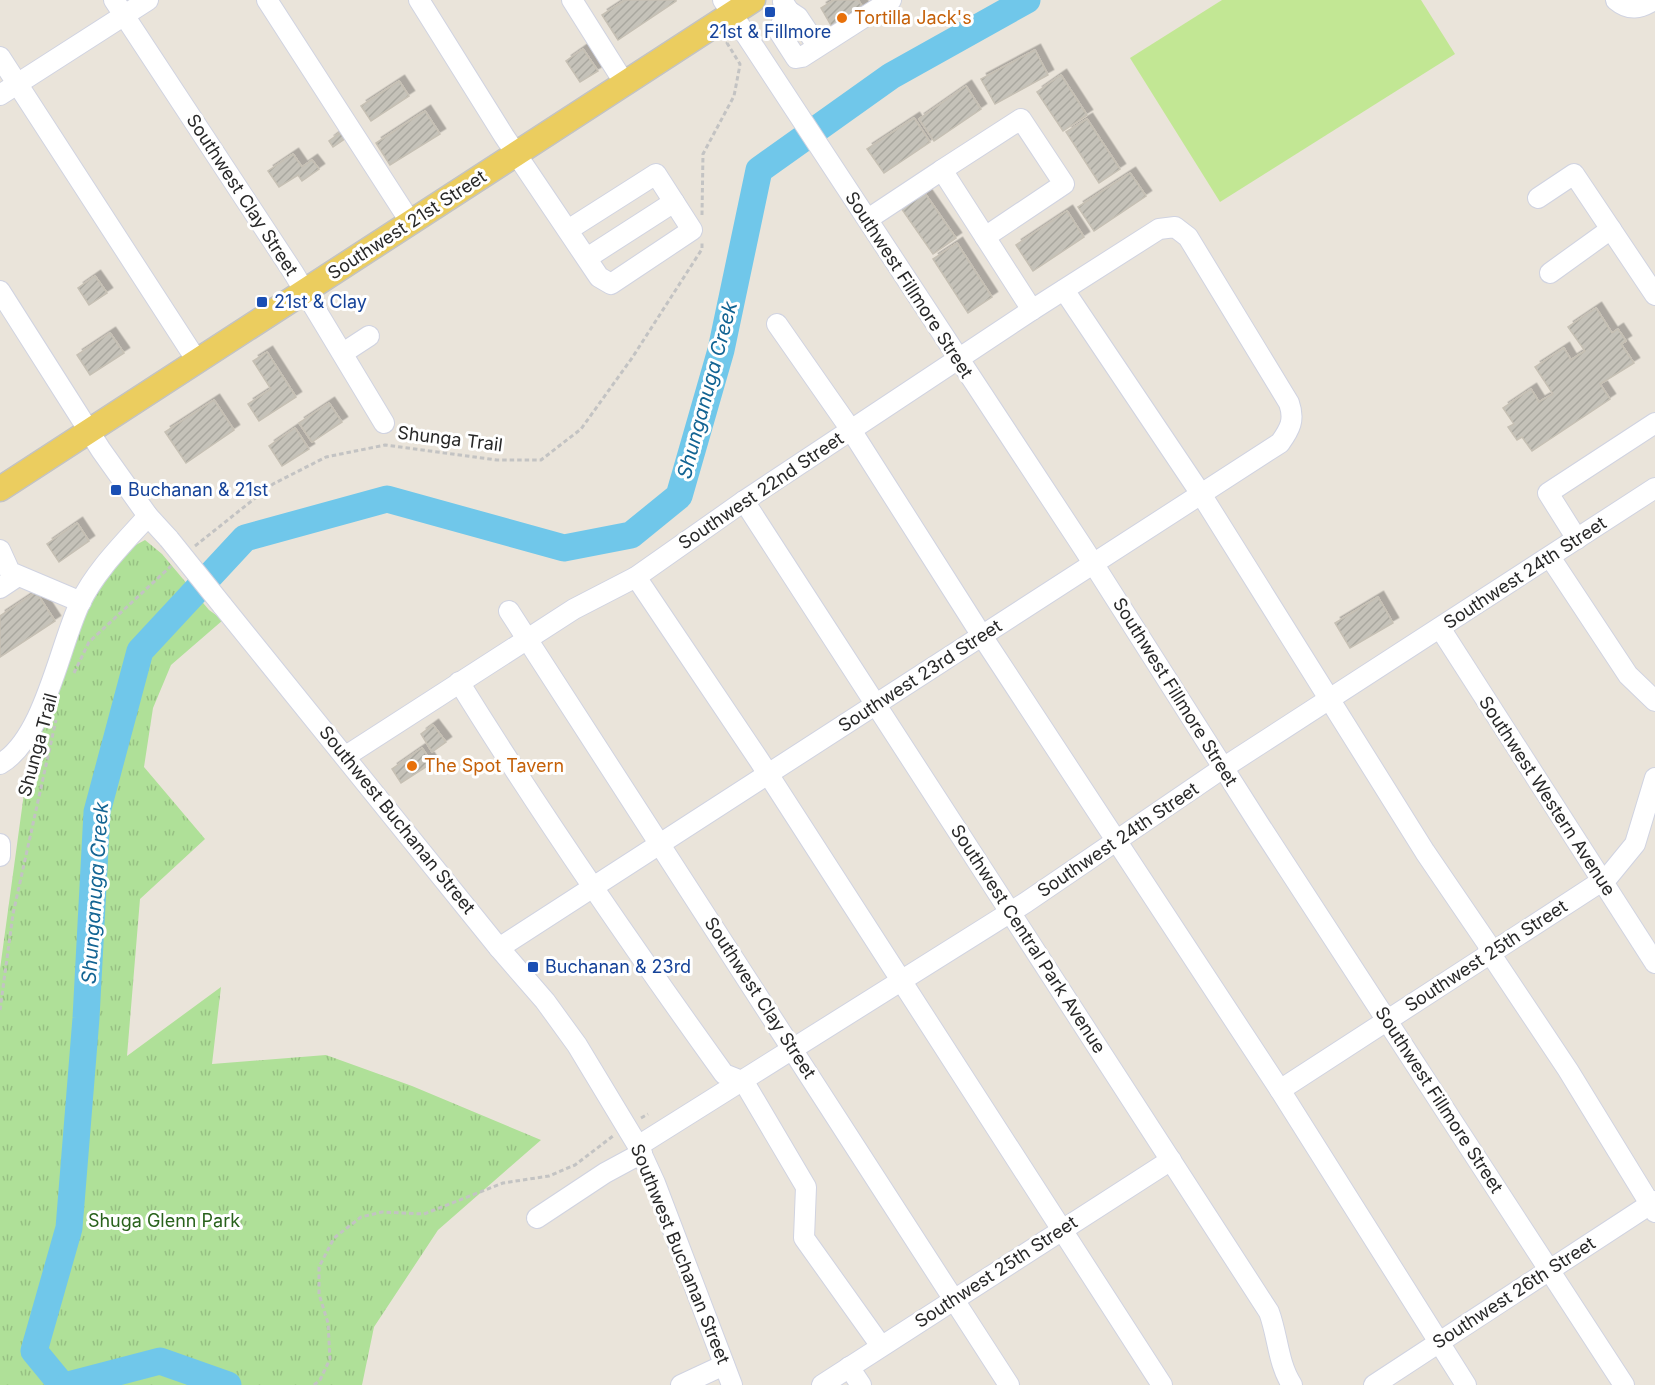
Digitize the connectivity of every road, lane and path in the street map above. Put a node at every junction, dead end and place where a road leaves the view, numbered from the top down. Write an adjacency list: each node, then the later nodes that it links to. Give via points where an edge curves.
1 (148, 0): 11 (street)
2 (267, 0): 23 (street)
3 (418, 0): 18 (street)
4 (572, 0): 16 (street)
5 (753, 0): 10 (main road, Southwest 21st Street)
6 (891, 0): 9 (street, via 796,58 778,30)
7 (1654, 0): 8 (street, via 1636,9)
8 (1620, 3)
9 (785, 6): 12 (street)
10 (728, 7): 16 (main road, Southwest 21st Street); 22 (street, Southwest Fillmore Street)
11 (119, 8): 15 (street); 33 (street, Southwest Clay Street)
12 (814, 41)
13 (0, 57): 15 (street)
14 (740, 64): 24 (path, via 734,96 703,154)
15 (17, 84): 17 (street); 40 (street)
16 (625, 84): 18 (main road, Southwest 21st Street)
17 (0, 95)
18 (517, 154): 23 (main road, Southwest 21st Street); 26 (street)
19 (942, 170): 22 (street); 28 (street); 28 (street, via 1021,119 1064,184)
20 (1538, 198): 25 (street, via 1574,174)
21 (674, 202): 26 (street, via 656,174); 29 (street); 29 (street, via 692,230 611,284 599,277)
22 (868, 219): 39 (street, Southwest Fillmore Street)
23 (411, 222): 33 (main road, Southwest 21st Street)
24 (702, 225)
25 (1611, 229): 30 (street); 34 (street)
26 (568, 230): 29 (street)
27 (702, 237): 52 (path, Shunga Trail, via 702,249 581,429 541,460 498,460 385,445 326,456 273,484)
28 (985, 237): 35 (street)
29 (587, 258)
30 (1550, 273)
31 (1064, 290): 35 (street, Southwest 22nd Street); 41 (street, Southwest 22nd Street, via 1159,229 1175,227 1188,237); 48 (street)
32 (0, 291): 45 (street, Southwest Buchanan Street)
33 (305, 291): 38 (street, Southwest Clay Street); 40 (main road, Southwest 21st Street)
34 (1655, 295)
35 (1032, 310): 39 (street, Southwest 22nd Street)
36 (777, 324): 44 (street)
37 (369, 336): 38 (street)
38 (343, 353): 42 (street, Southwest Clay Street)
39 (958, 360): 44 (street, Southwest 22nd Street); 56 (street, Southwest Fillmore Street)
40 (197, 361): 45 (main road, Southwest 21st Street)
41 (1274, 378): 48 (street, Southwest 23rd Street, via 1293,414 1290,428 1280,443)
42 (384, 423)
43 (1655, 423): 51 (street, via 1548,493)
44 (851, 430): 49 (street, Southwest 22nd Street); 63 (street)
45 (89, 432): 47 (main road, Southwest 21st Street); 50 (street, Southwest Buchanan Street)
46 (1655, 488): 51 (street, Southwest 24th Street)
47 (0, 489)
48 (1201, 494): 56 (street, Southwest 23rd Street); 67 (street)
49 (744, 501): 58 (street, Southwest 22nd Street); 69 (street, Southwest Central Park Avenue)
50 (148, 516): 60 (street, via 91,583); 71 (street, Southwest Buchanan Street, bridge)
51 (1577, 539): 54 (street, Southwest 24th Street)
52 (193, 548)
53 (0, 550): 57 (street, via 10,572)
54 (1550, 557): 62 (street, Southwest 24th Street); 68 (street, via 1628,675)
55 (176, 562): 66 (path, Shunga Trail, via 89,642)
56 (1093, 563): 63 (street, Southwest 23rd Street); 73 (street, Southwest Fillmore Street)
57 (18, 576): 59 (street); 60 (street)
58 (636, 577): 64 (street, Southwest 22nd Street); 74 (street)
59 (0, 588)
60 (81, 602): 72 (street, via 37,719 9,759)
61 (509, 611): 64 (street, Southwest Clay Street)
62 (1440, 628): 67 (street, Southwest 24th Street); 80 (street, Southwest Western Avenue)
63 (982, 636): 69 (street, Southwest 23rd Street); 76 (street)
64 (526, 639): 65 (street, Southwest 22nd Street); 78 (street, Southwest Clay Street)
65 (459, 682): 71 (street, Southwest 22nd Street); 81 (street)
66 (69, 683)
67 (1330, 699): 73 (street, Southwest 24th Street); 84 (street)
68 (1655, 701)
69 (876, 705): 74 (street, Southwest 23rd Street); 82 (street, Southwest Central Park Avenue)
70 (57, 715): 87 (path, Shunga Trail, via 12,914)
71 (346, 756): 83 (street, Southwest Buchanan Street)
72 (0, 764)
73 (1223, 768): 76 (street, Southwest 24th Street); 88 (street, Southwest Fillmore Street)
74 (768, 774): 78 (street, Southwest 23rd Street); 86 (street)
75 (1655, 778): 80 (street, Southwest 25th Street, via 1635,844)
76 (1117, 843): 82 (street, Southwest 24th Street); 91 (street)
77 (0, 844): 79 (street)
78 (660, 846): 81 (street, Southwest 23rd Street); 89 (street, Southwest Clay Street)
79 (0, 856)
80 (1602, 881): 84 (street, Southwest 25th Street); 85 (street, Southwest Western Avenue)
81 (592, 890): 83 (street, Southwest 23rd Street); 90 (street, via 724,1074)
82 (1011, 912): 86 (street, Southwest 24th Street); 95 (street, Southwest Central Park Avenue)
83 (499, 948): 93 (street, Southwest Buchanan Street, via 577,1045)
84 (1490, 953): 88 (street, Southwest 25th Street); 96 (street)
85 (1655, 963)
86 (900, 982): 89 (street, Southwest 24th Street); 98 (street)
87 (0, 1010)
88 (1387, 1020): 91 (street, Southwest 25th Street); 99 (street, Southwest Fillmore Street)
89 (794, 1050): 90 (street, Southwest 24th Street); 100 (street, Southwest Clay Street)
90 (744, 1082): 94 (street, Southwest 24th Street); 102 (street, via 806,1187 804,1238)
91 (1280, 1090): 101 (street)
92 (648, 1114): 93 (path)
93 (627, 1127): 94 (street, Southwest Buchanan Street); 105 (path, via 575,1165 549,1176 503,1183 424,1214 382,1212 361,1217 334,1238 319,1267 319,1294 328,1323 330,1359)
94 (640, 1149): 97 (street, Southwest 24th Street); 103 (street, Southwest Buchanan Street)
95 (1171, 1160): 98 (street, Southwest 25th Street); 112 (street, Southwest Central Park Avenue, via 1269,1312 1283,1367)
96 (1653, 1206): 99 (street, Southwest 26th Street)
97 (537, 1218)
98 (1060, 1230): 100 (street, Southwest 25th Street); 111 (street)
99 (1549, 1271): 101 (street, Southwest 26th Street); 115 (street, Southwest Fillmore Street)
100 (954, 1299): 102 (street, Southwest 25th Street); 110 (street, Southwest Clay Street)
101 (1438, 1343): 113 (street, Southwest 26th Street); 114 (street)
102 (881, 1346): 104 (street, Southwest 25th Street)
103 (724, 1365): 106 (street); 107 (street, Southwest Buchanan Street)
104 (849, 1367): 108 (street, Southwest 25th Street); 109 (street)
105 (314, 1385)
106 (681, 1385)
107 (732, 1385)
108 (822, 1385)
109 (861, 1385)
110 (1010, 1385)
111 (1162, 1385)
112 (1292, 1385)
113 (1374, 1385)
114 (1466, 1385)
115 (1624, 1385)

